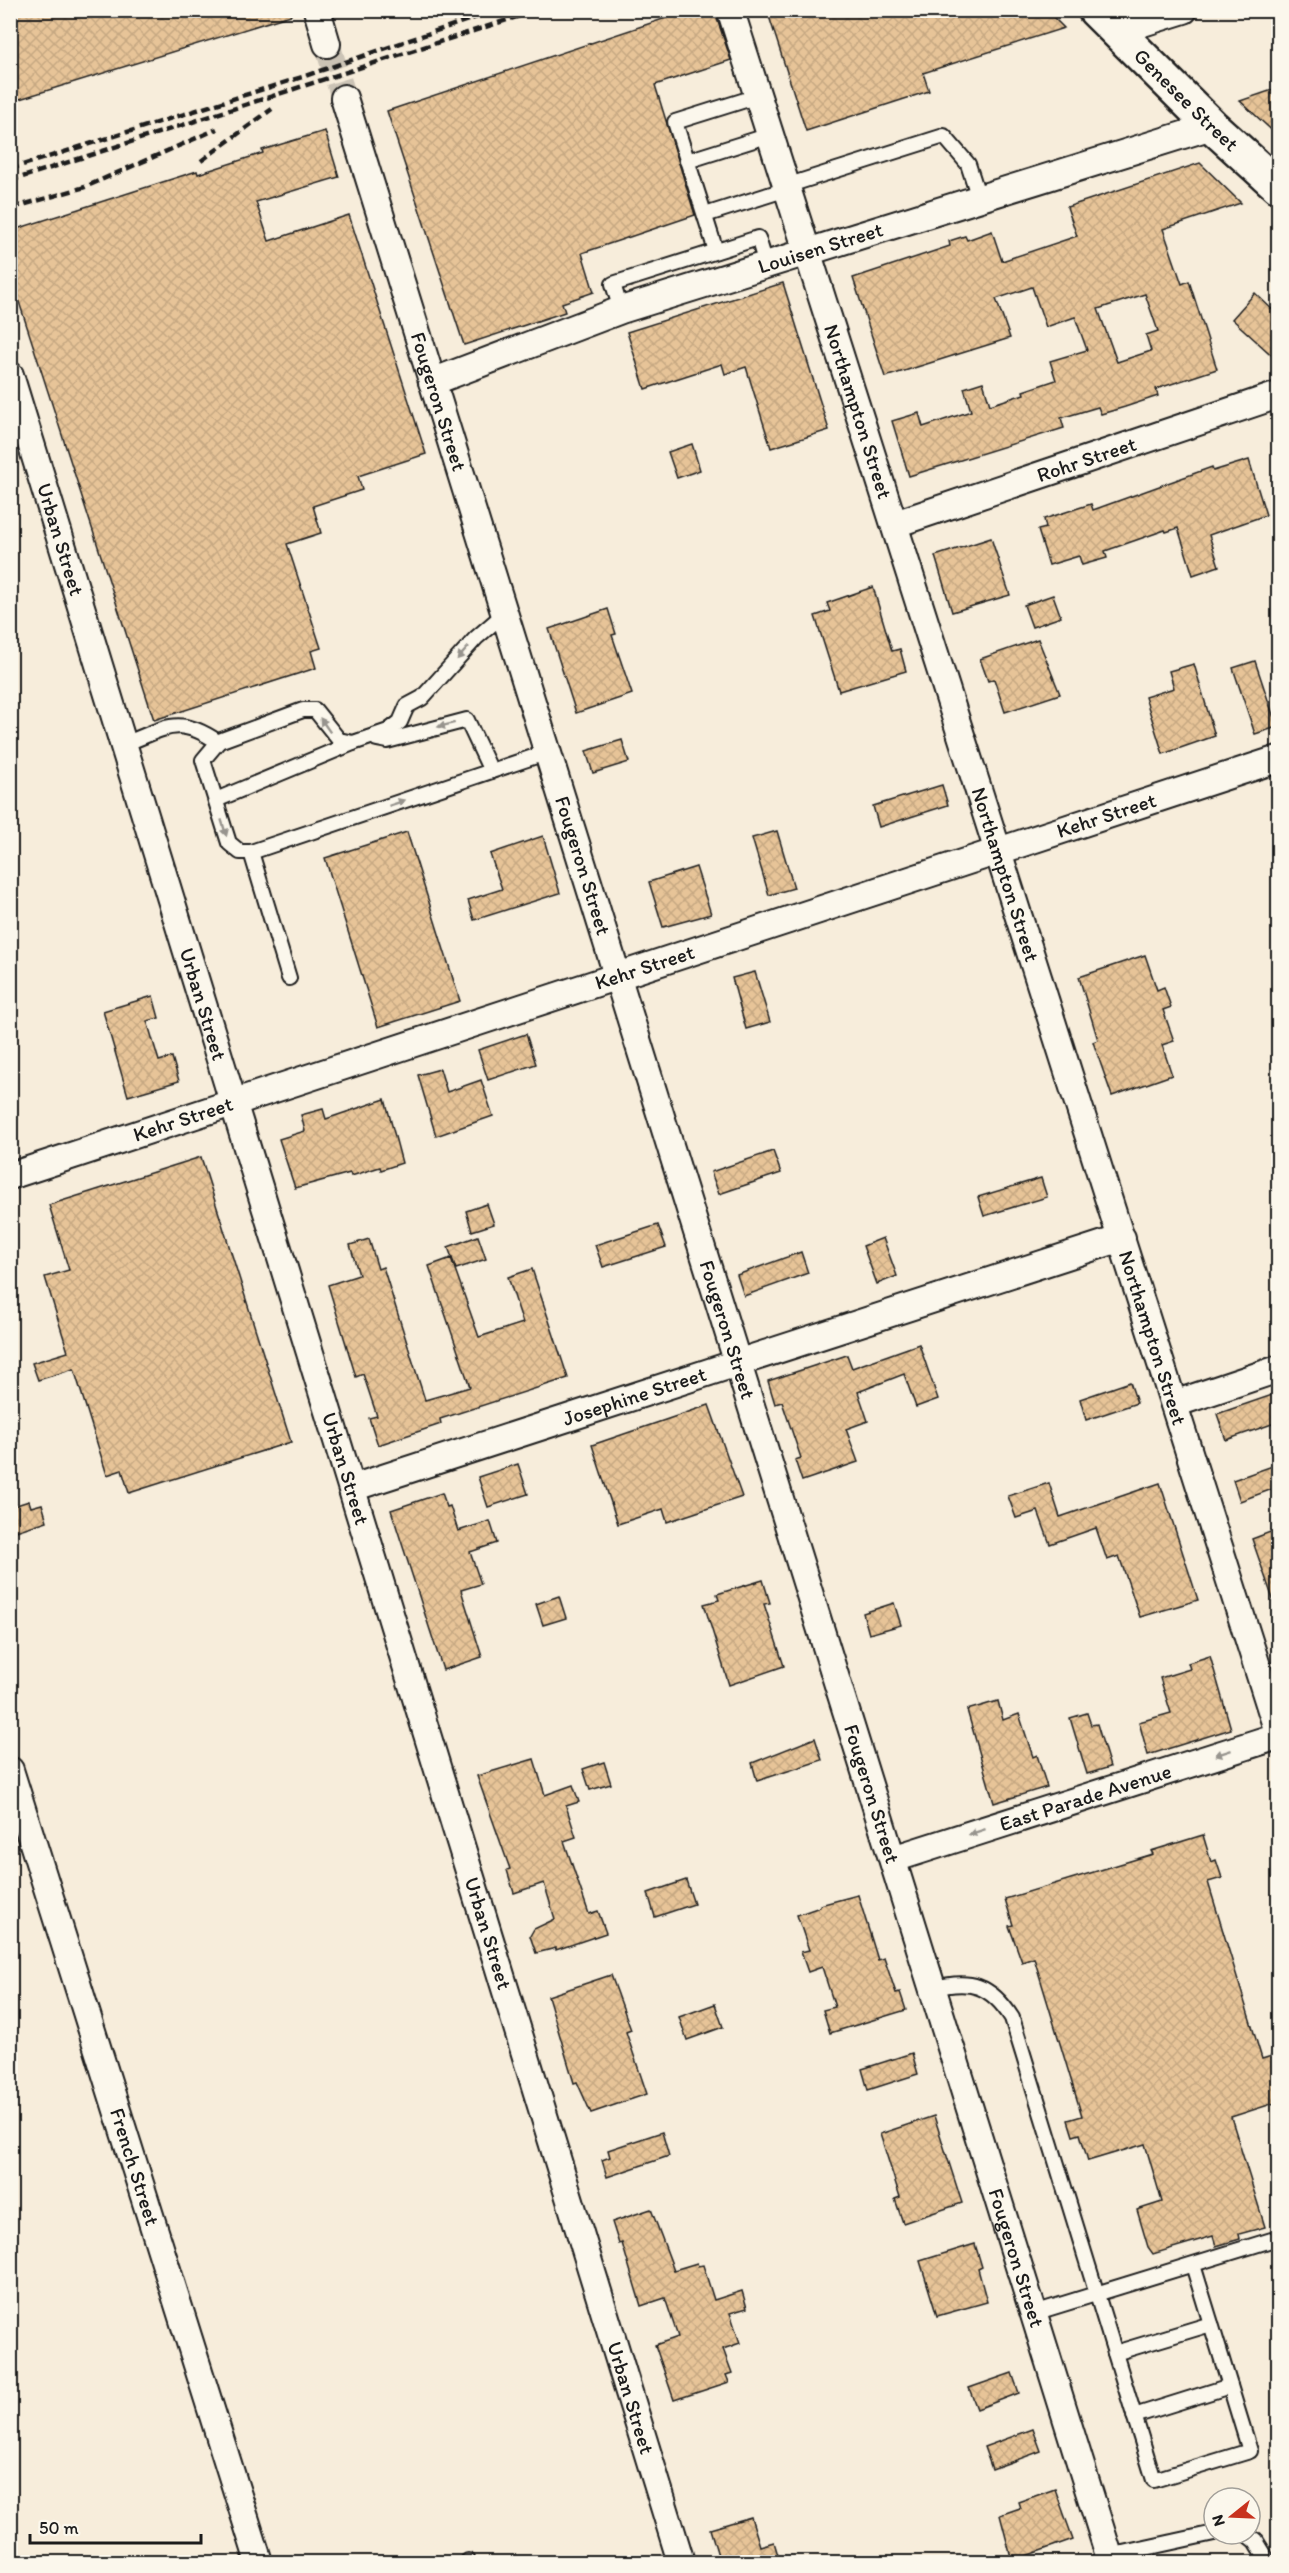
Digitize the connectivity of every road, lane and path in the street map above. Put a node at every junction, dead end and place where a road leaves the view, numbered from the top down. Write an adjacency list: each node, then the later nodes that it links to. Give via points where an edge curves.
1 (316, 10): 5 (street)
2 (1184, 10): 4 (street)
3 (732, 15): 6 (street, Northampton Street)
4 (1106, 21): 8 (main road, Genesee Street)
5 (327, 44)
6 (758, 96): 9 (street, Northampton Street); 10 (lane, via 675,122)
7 (344, 98): 20 (street, Fougeron Street)
8 (1212, 126): 11 (main road, Genesee Street); 13 (street, Louisen Street)
9 (770, 135): 10 (lane); 12 (street, Northampton Street)
10 (687, 161): 14 (lane)
11 (1278, 186)
12 (787, 188): 13 (lane, via 944,136 968,164); 14 (lane); 16 (street, Northampton Street)
13 (979, 198): 16 (street, Louisen Street)
14 (705, 215): 15 (lane)
15 (716, 251): 17 (lane, via 758,237); 18 (lane, via 613,284)
16 (807, 252): 17 (street, Louisen Street); 22 (street, Northampton Street)
17 (766, 264): 18 (street, Louisen Street)
18 (621, 310): 20 (street, Louisen Street)
19 (10, 375): 27 (street, Urban Street)
20 (432, 382): 23 (street, Fougeron Street)
21 (1278, 395): 22 (street, Rohr Street)
22 (895, 524): 33 (street, Northampton Street)
23 (504, 612): 24 (lane, one-way to 24, via 422,698 407,706 400,722); 28 (street, Fougeron Street)
24 (370, 737): 26 (lane); 30 (lane, one-way to 24, via 468,720 387,741)
25 (218, 742): 26 (lane, one-way to 25, via 332,735 315,710 303,710); 27 (lane, via 187,725); 31 (lane, via 203,760)
26 (353, 743): 31 (lane)
27 (124, 744): 36 (street, Urban Street)
28 (548, 752): 30 (lane); 35 (street, Fougeron Street)
29 (1278, 759): 33 (street, Kehr Street)
30 (491, 771): 32 (lane, one-way to 30)
31 (216, 800): 32 (lane, one-way to 32, via 229,843 240,852)
32 (251, 852): 34 (lane)
33 (1000, 852): 35 (street, Kehr Street); 38 (street, Northampton Street)
34 (289, 978)
35 (619, 978): 36 (street, Kehr Street); 39 (street, Fougeron Street)
36 (233, 1103): 37 (street, Kehr Street); 42 (street, Urban Street)
37 (10, 1176)
38 (1122, 1238): 39 (street, Josephine Street); 41 (street, Northampton Street)
39 (738, 1362): 42 (street, Josephine Street); 45 (street, Fougeron Street)
40 (1278, 1369): 41 (street)
41 (1174, 1404): 43 (street, Northampton Street)
42 (352, 1488): 59 (street, Urban Street)
43 (1278, 1734): 45 (street, East Parade Avenue, one-way to 45)
44 (10, 1770): 58 (street, French Street)
45 (894, 1859): 46 (street, Fougeron Street)
46 (932, 1989): 49 (lane, via 953,1983 974,1985 990,1992 1012,2018); 50 (street, Fougeron Street)
47 (1278, 2238): 48 (lane)
48 (1193, 2265): 49 (lane); 51 (lane)
49 (1097, 2295): 50 (lane); 52 (lane)
50 (1034, 2313): 57 (street, Fougeron Street)
51 (1211, 2324): 52 (lane); 53 (lane)
52 (1115, 2353): 54 (lane)
53 (1230, 2386): 54 (lane); 54 (lane, via 1250,2451 1154,2480)
54 (1134, 2416)
55 (1202, 2536): 57 (lane)
56 (1259, 2546): 60 (lane)
57 (1110, 2559)
58 (259, 2562)
59 (681, 2562)
60 (1269, 2562)

